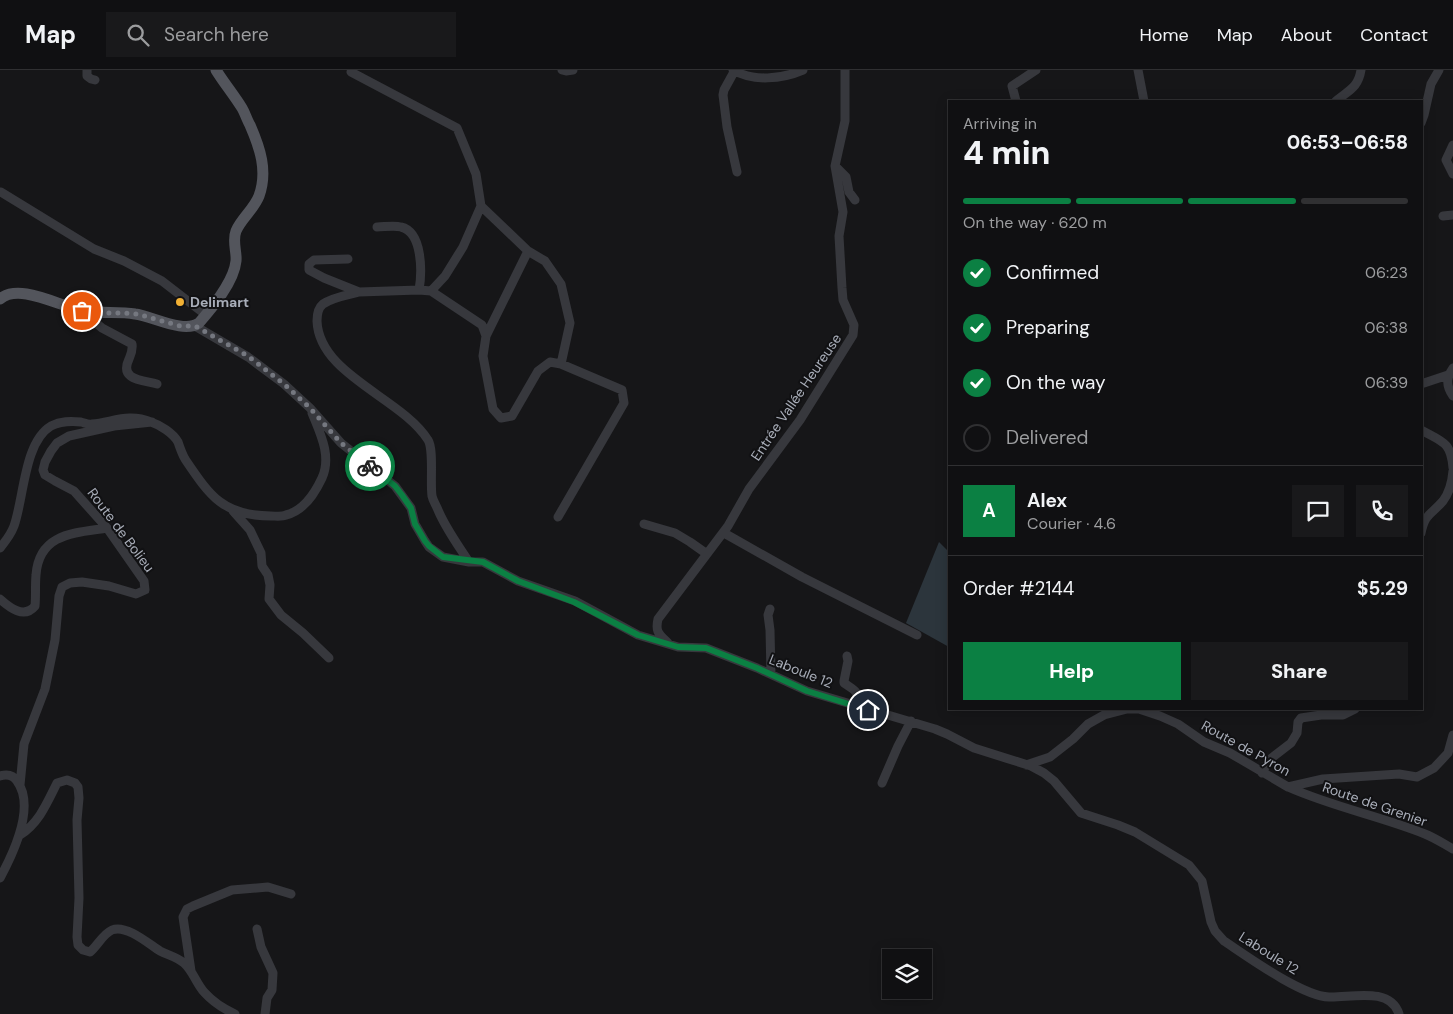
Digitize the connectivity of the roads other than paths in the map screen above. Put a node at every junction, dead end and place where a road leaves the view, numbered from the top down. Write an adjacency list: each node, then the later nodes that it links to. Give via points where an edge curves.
1 (87, 70): 13 (street, via 87,76)
2 (216, 70): 35 (main road, via 242,108 258,143 263,178 259,196 236,231 234,273)
3 (562, 70): 4 (street)
4 (573, 70)
5 (734, 70): 6 (street, via 746,77 767,78); 20 (street, via 723,95)
6 (804, 70)
7 (845, 70): 19 (street, Entrée Vallée Heureuse, via 845,121)
8 (1138, 70): 15 (street)
9 (1361, 70): 16 (street, via 1354,87)
10 (1439, 70): 17 (street, via 1431,84)
11 (1032, 71): 14 (street, via 1012,86)
12 (351, 72): 24 (street, via 457,128 476,174)
13 (95, 80)
14 (1016, 100)
15 (1144, 100)
16 (1337, 100)
17 (1423, 117)
18 (1453, 145): 21 (street, via 1446,160)
19 (834, 166): 23 (street, via 846,177 849,192); 52 (street, Entrée Vallée Heureuse, via 843,212 839,236 842,288 854,326 853,335 800,420 749,489)
20 (736, 172)
21 (1453, 174)
22 (2, 192): 35 (street, via 94,249 162,281)
23 (855, 200)
24 (481, 206): 28 (street); 31 (street, via 463,247)
25 (1453, 215): 26 (street)
26 (1443, 216)
27 (378, 228): 30 (street, via 401,227 415,241 420,252)
28 (528, 251): 37 (street); 38 (street, via 546,261 561,284 570,323)
29 (348, 259): 32 (street, via 314,260 309,264 309,270)
30 (419, 290): 31 (street); 32 (street)
31 (431, 291): 37 (street, via 482,325)
32 (359, 292): 55 (street, via 321,306 317,316 320,337 346,372 388,402 427,438 432,450 433,498 446,527)
33 (0, 299): 34 (main road, via 17,293 31,295)
34 (82, 311): 36 (main road, via 137,314 180,326); 41 (street, via 102,328 132,344 133,350 126,366 130,376)
35 (206, 315): 36 (main road)
36 (195, 326): 43 (street, Laboule 12, via 248,356)
37 (486, 336): 38 (street, via 483,356 493,409 501,418 512,416 538,371 550,362)
38 (561, 364): 48 (street, via 622,390 624,403)
39 (1451, 371): 40 (street); 42 (street, via 1447,384)
40 (1423, 383)
41 (157, 384)
42 (1453, 396)
43 (310, 408): 47 (street, via 326,458 323,476 313,495 286,515 252,515); 55 (street, Laboule 12, via 341,443 395,486 411,508 415,524 429,546 443,557)
44 (152, 422): 47 (street, via 177,440 184,458 209,492); 51 (street, Route de Bolieu, via 69,436 57,444 45,462 45,475 74,491); 53 (street, via 136,418 90,425 62,421 50,426 41,434 30,457 14,527)
45 (1423, 431): 46 (street, via 1444,442 1452,455)
46 (1453, 470): 49 (street, via 1451,486 1443,500)
47 (233, 510): 61 (street, via 250,530 260,553 270,585 269,599 281,615)
48 (558, 517)
49 (1423, 522)
50 (644, 524): 54 (street, via 674,533)
51 (107, 528): 56 (street, via 73,533 55,539 48,546 36,573 36,606 33,609 20,612); 75 (street, Route de Bolieu, via 144,581 145,590 136,594 82,582 62,587 45,689 24,744)
52 (724, 532): 54 (street, Entrée Vallée Heureuse); 58 (street, via 802,577)
53 (0, 548)
54 (707, 554): 59 (street, Entrée Vallée Heureuse, via 658,619 659,635)
55 (469, 562): 59 (street, Laboule 12, via 483,562 518,581 574,602 638,635)
56 (0, 599)
57 (770, 609): 62 (street)
58 (917, 635)
59 (670, 644): 62 (street, Laboule 12, via 706,648)
60 (847, 656): 63 (street, via 844,683 858,694)
61 (330, 658)
62 (771, 674): 63 (street, Laboule 12, via 807,691)
63 (855, 706): 67 (street, Laboule 12)
64 (1123, 710): 69 (street, Route de Pyron, via 1088,724)
65 (1142, 710): 72 (street, Route de Pyron, via 1178,724)
66 (1353, 710): 72 (street, via 1343,715 1301,718 1291,743 1269,760)
67 (911, 721): 70 (street, Laboule 12, via 974,748); 74 (street)
68 (1453, 735): 76 (street, Route de Pyron, via 1448,752 1434,768 1417,777 1399,774 1323,779)
69 (1045, 759): 70 (street, Route de Pyron); 71 (street)
70 (1026, 765): 71 (street, Laboule 12)
71 (1044, 773): 85 (street, Laboule 12, via 1081,813 1135,832 1189,865 1202,881 1211,922 1224,941 1304,990 1328,998 1379,997 1390,1001)
72 (1262, 773): 76 (street, Route de Pyron)
73 (0, 776): 75 (street, via 11,776)
74 (882, 783)
75 (20, 785): 77 (street, via 25,799)
76 (1288, 787): 78 (street, Route de Grenier, via 1409,828)
77 (20, 835): 79 (street); 82 (street, via 38,819 57,783 67,780 75,783 79,798 78,945 90,952 112,930 122,930 176,958)
78 (1453, 848)
79 (0, 878)
80 (291, 894): 82 (street, via 268,887 232,890 187,909 183,917)
81 (257, 929): 84 (street, via 273,973)
82 (191, 971): 83 (street, via 210,998)
83 (235, 1014)
84 (265, 1014)
85 (1399, 1014)

